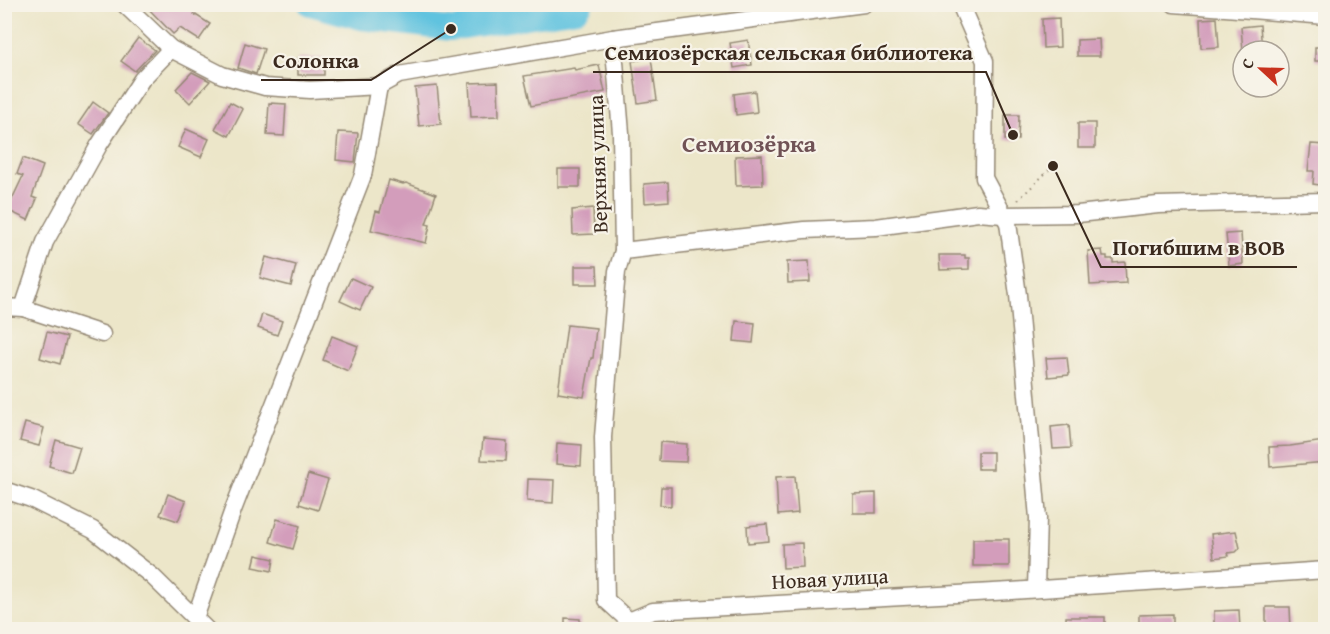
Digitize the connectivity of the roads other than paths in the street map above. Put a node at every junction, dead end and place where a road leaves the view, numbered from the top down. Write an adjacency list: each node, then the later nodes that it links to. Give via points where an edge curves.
1 (124, 4): 8 (street)
2 (864, 4): 7 (street)
3 (960, 4): 11 (street, via 985,61 984,177)
4 (1174, 4): 5 (street)
5 (1279, 9): 6 (street)
6 (1326, 16)
7 (613, 39): 9 (street, via 399,75); 12 (street, Верхняя улица, via 621,132)
8 (171, 49): 9 (street, via 222,75 265,87 310,90); 14 (street, via 142,79 99,145 45,242)
9 (379, 86): 19 (street, via 363,175 232,510)
10 (1326, 201): 11 (street, via 1158,205 1078,214)
11 (1003, 215): 12 (street, via 978,213 876,227 804,230); 18 (street, via 1008,223 1018,295 1029,404 1038,518)
12 (623, 251): 20 (street, Верхняя улица, via 617,271 603,448 606,600)
13 (4, 307): 14 (street)
14 (23, 308): 15 (street)
15 (102, 334)
16 (4, 490): 19 (street, via 93,530 152,576)
17 (1326, 570): 18 (street, Новая улица)
18 (1036, 588): 20 (street, Новая улица, via 653,611)
19 (201, 624)
20 (627, 625)

